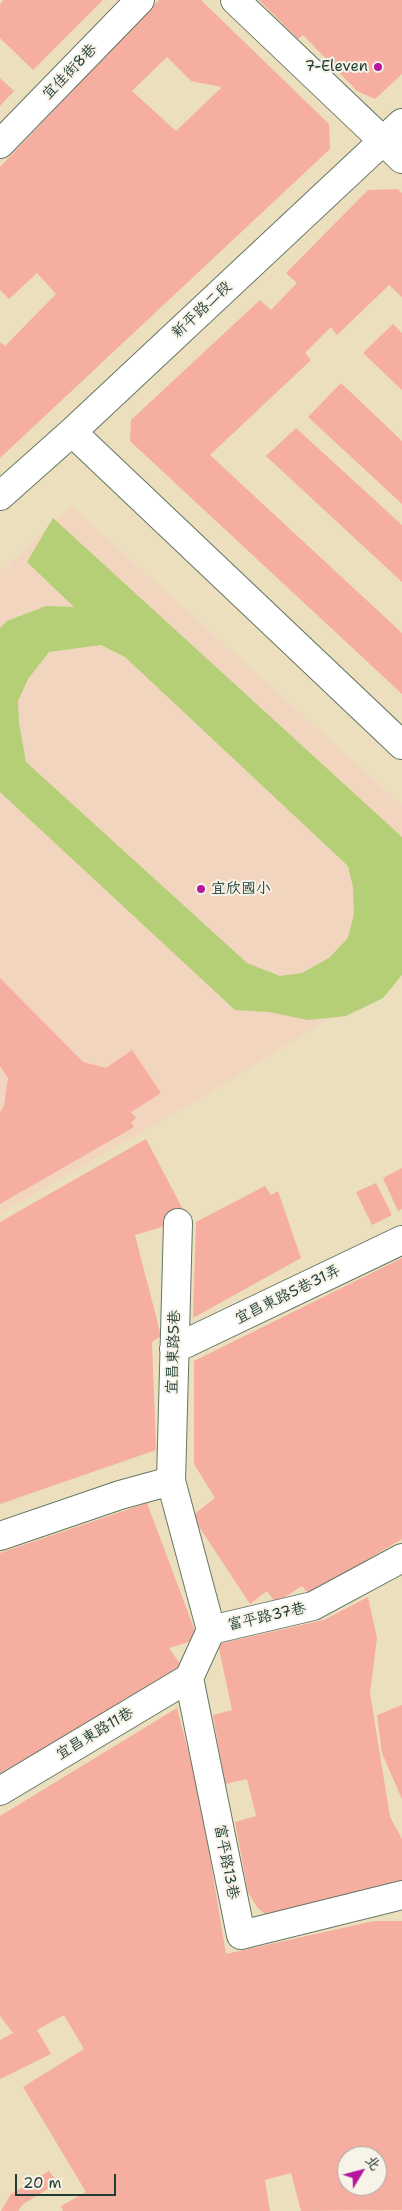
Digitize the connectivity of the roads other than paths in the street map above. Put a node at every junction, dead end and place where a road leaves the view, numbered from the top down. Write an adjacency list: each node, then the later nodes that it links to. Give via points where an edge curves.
1 (140, 0): 4 (street, 宜佳街8巷)
2 (235, 0): 3 (street)
3 (396, 141): 5 (street, 新平路二段)
4 (0, 144)
5 (72, 432): 6 (street, 新平路二段); 7 (street)
6 (0, 496)
7 (402, 745)
8 (178, 1223): 10 (street, 宜昌東路5巷)
9 (402, 1240): 10 (street, 宜昌東路5巷31弄)
10 (174, 1349): 11 (street, 宜昌東路5巷)
11 (171, 1481): 12 (street, via 120,1494); 14 (street, 宜昌東路5巷)
12 (0, 1536)
13 (402, 1558): 14 (street, 富平路37巷, via 313,1606)
14 (211, 1630): 15 (street)
15 (189, 1678): 16 (street, 宜昌東路11巷); 17 (street, 富平路13巷, via 241,1935)
16 (0, 1791)
17 (402, 1895)

